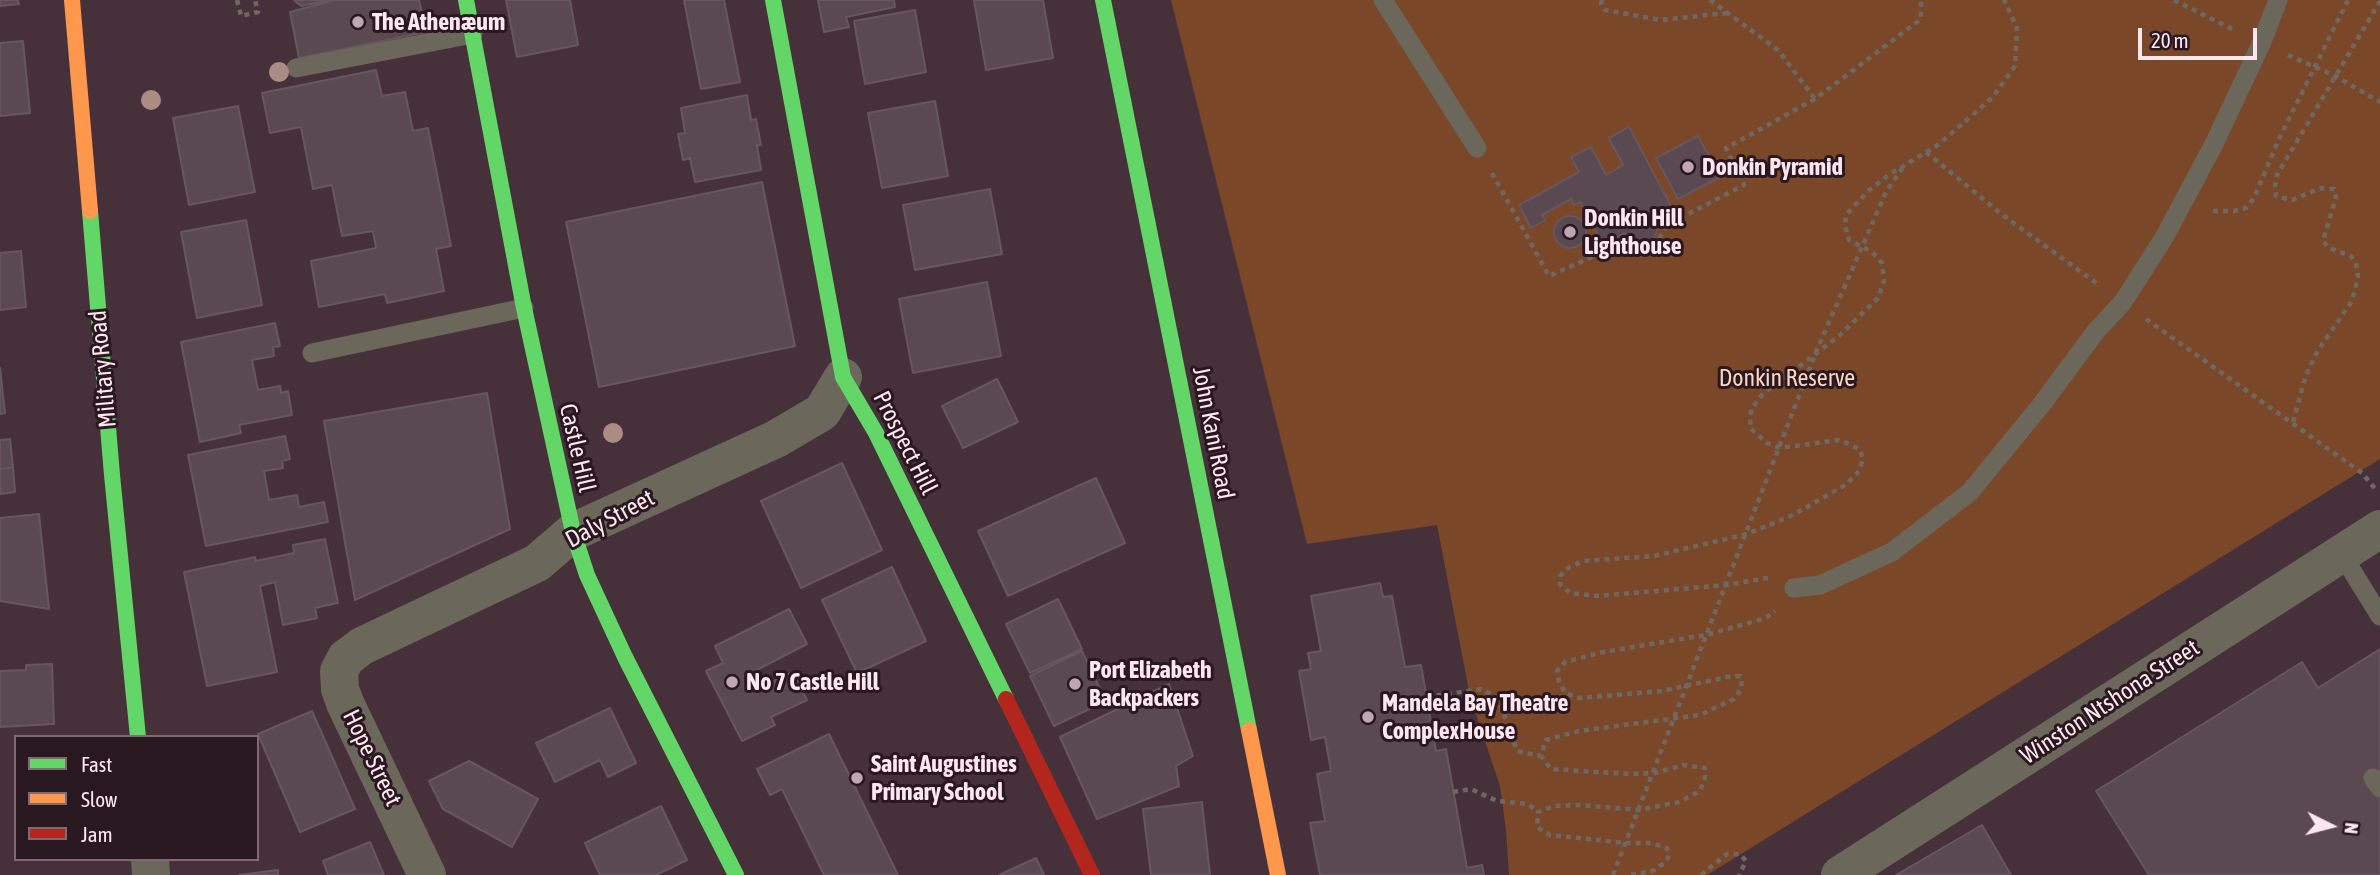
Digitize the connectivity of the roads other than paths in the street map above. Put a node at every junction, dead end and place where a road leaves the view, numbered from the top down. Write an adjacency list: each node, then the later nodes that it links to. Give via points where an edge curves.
1 (72, 0): 19 (street, Military Road)
2 (466, 0): 7 (street, Castle Hill)
3 (773, 0): 12 (street, Prospect Hill)
4 (1102, 0): 23 (street, John Kani Road)
5 (1383, 0): 9 (lane)
6 (2278, 0): 16 (lane, via 2220,131 2165,236 2123,302 1970,492 1892,552 1821,585)
7 (473, 34): 8 (lane); 10 (street, Castle Hill)
8 (296, 68)
9 (1477, 148)
10 (524, 308): 11 (lane); 14 (street, Castle Hill)
11 (312, 353)
12 (843, 377): 14 (street, Daly Street, via 822,412 775,439); 22 (street, Prospect Hill, via 876,433)
13 (2380, 529): 15 (street, Winston Ntshona Street)
14 (573, 532): 18 (street, Daly Street, via 537,563); 21 (street, Castle Hill, via 587,575 620,645)
15 (2341, 553): 17 (lane); 24 (street, Winston Ntshona Street)
16 (1794, 587)
17 (2380, 615)
18 (362, 646): 20 (street, Hope Street, via 346,658 339,671 340,689)
19 (138, 735)
20 (428, 875)
21 (736, 875)
22 (1092, 875)
23 (1278, 875)
24 (1840, 875)

